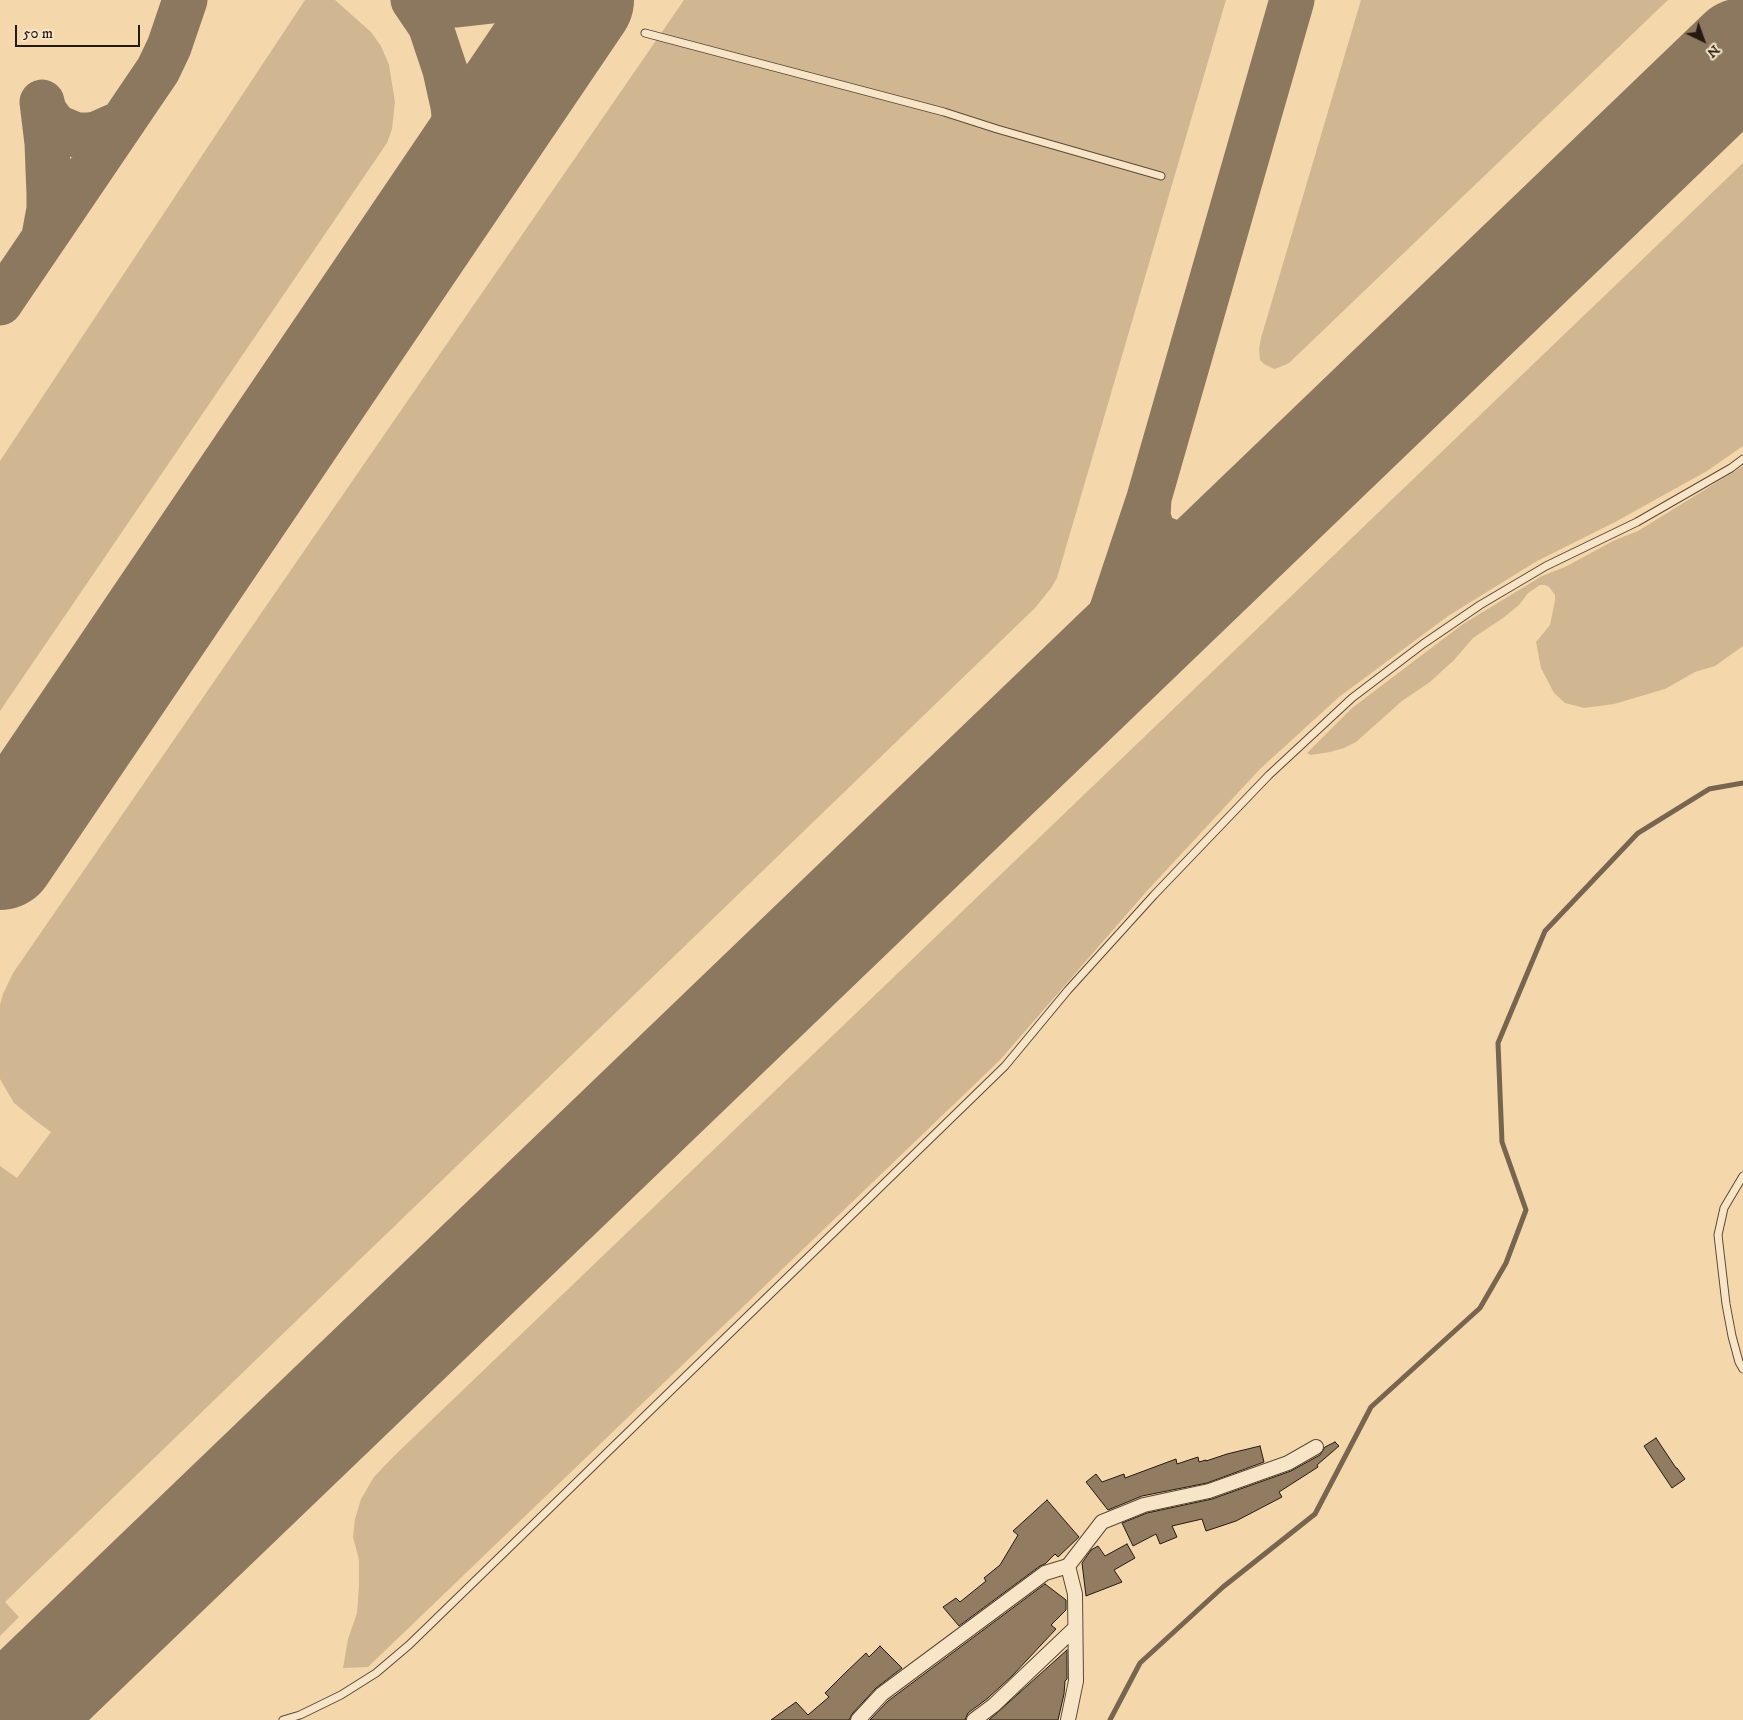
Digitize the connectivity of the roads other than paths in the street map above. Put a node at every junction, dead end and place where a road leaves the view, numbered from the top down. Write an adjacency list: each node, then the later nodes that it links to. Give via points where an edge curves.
1 (645, 33): 2 (lane, via 944,112)
2 (1161, 176)
3 (1743, 459): 9 (lane, via 1637,522 1546,566 1480,605 1352,698 1269,775 1154,895 1068,990 1006,1066 409,1645 376,1673 341,1695)
4 (1743, 1176): 5 (lane, via 1724,1208 1718,1235 1726,1304)
5 (1743, 1369)
6 (1316, 1447): 7 (street, via 1288,1463 1209,1491 1144,1505 1102,1522)
7 (1068, 1566): 8 (street, via 1075,1594); 10 (street, via 1045,1573 882,1694)
8 (1075, 1628): 11 (street); 12 (street, via 1076,1681)
9 (283, 1720)
10 (858, 1720)
11 (974, 1720)
12 (1068, 1720)

